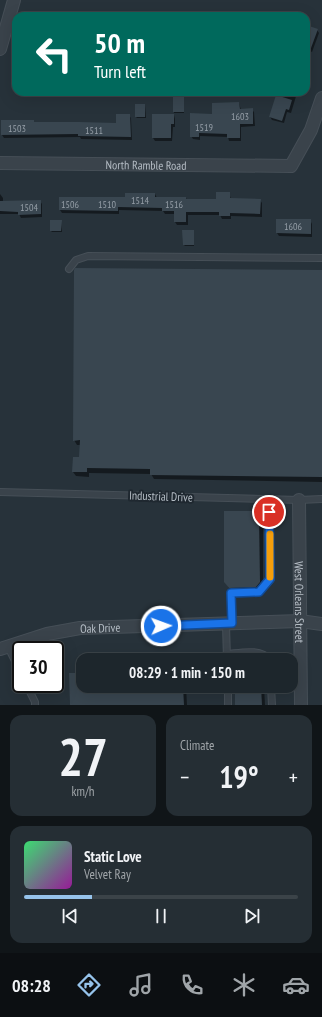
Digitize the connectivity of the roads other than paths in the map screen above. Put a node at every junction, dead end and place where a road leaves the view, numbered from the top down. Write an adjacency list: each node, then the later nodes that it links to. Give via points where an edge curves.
1 (14, 0): 2 (street)
2 (0, 49)
3 (322, 98): 4 (street, North Ramble Road, via 311,130 291,166)
4 (0, 163)
5 (322, 258): 6 (lane, via 88,256 76,260)
6 (69, 269)
7 (0, 492): 9 (lane, Industrial Drive)
8 (322, 499): 9 (lane, Industrial Drive)
9 (299, 500): 11 (street, West Orleans Street)
10 (269, 512): 12 (lane, via 270,579 259,592 231,593)
11 (300, 621): 12 (street, Oak Drive); 13 (street, Oak Drive); 23 (street, West Orleans Street)
12 (229, 624): 14 (street, Oak Drive, via 80,628 47,634); 15 (lane)
13 (322, 624)
14 (4, 648): 16 (lane)
15 (227, 653)
16 (12, 660)
17 (30, 693): 20 (lane)
18 (228, 693): 21 (lane)
19 (271, 693): 22 (lane)
20 (35, 705)
21 (228, 705)
22 (272, 705)
23 (301, 705)

